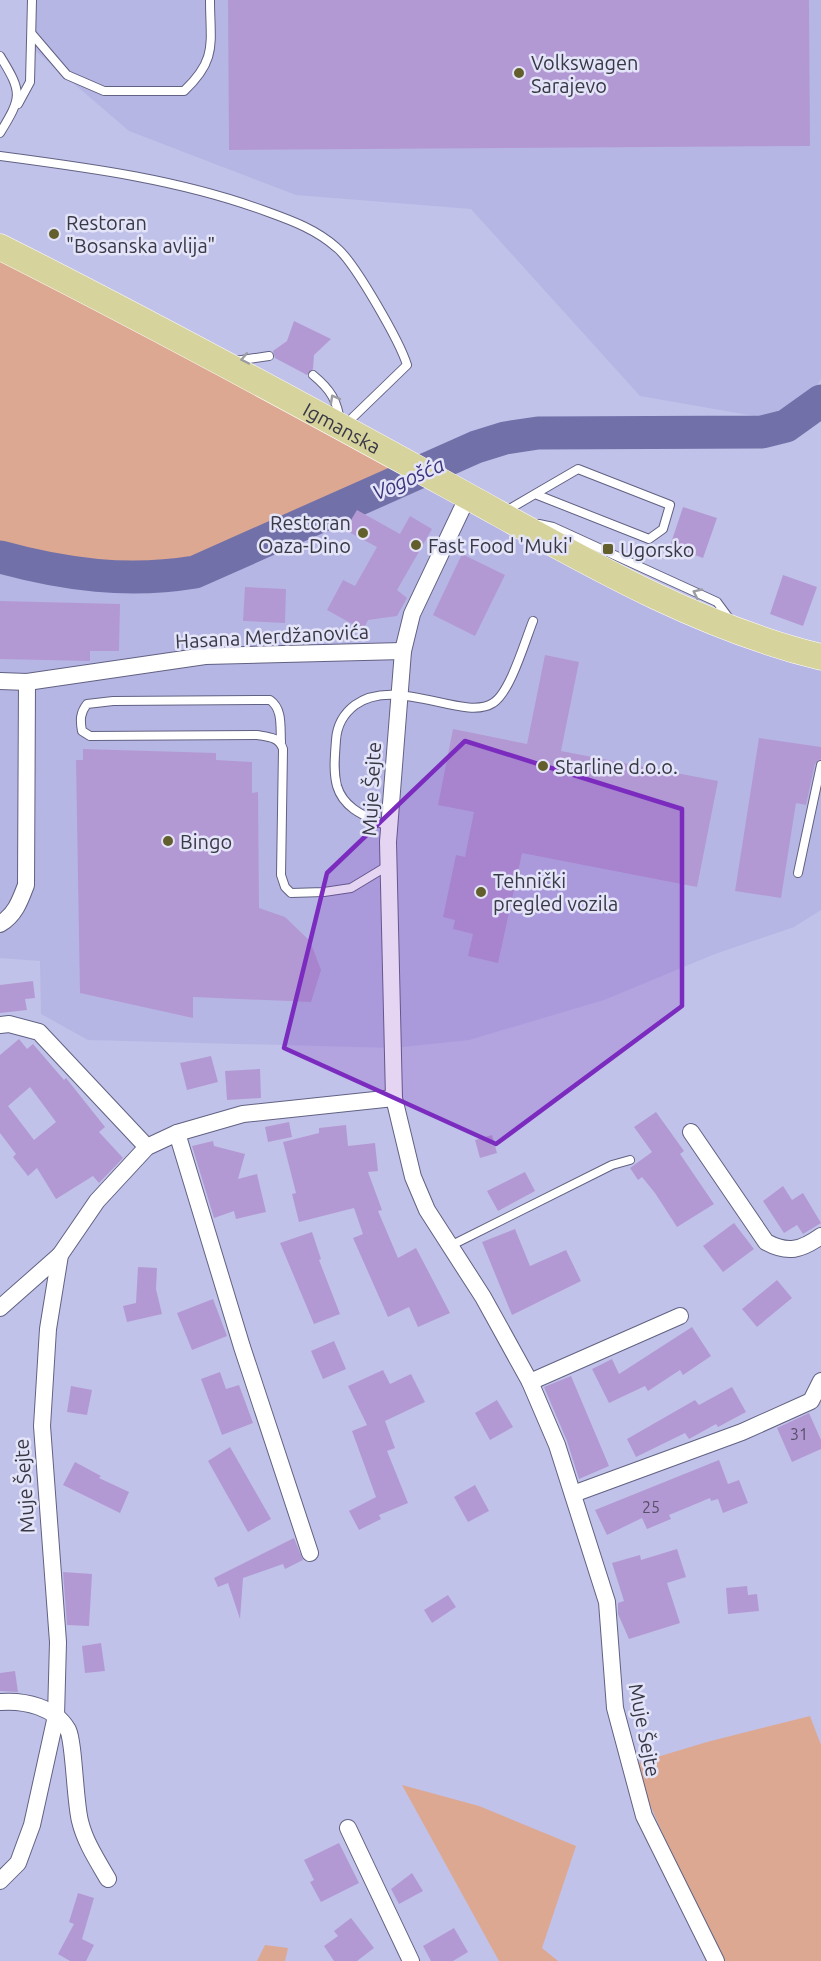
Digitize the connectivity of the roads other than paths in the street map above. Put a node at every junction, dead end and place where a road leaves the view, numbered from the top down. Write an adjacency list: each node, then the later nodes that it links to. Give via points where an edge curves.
1 (32, 0): 3 (lane)
2 (210, 0): 3 (lane, via 210,57 184,91 104,91 67,75)
3 (32, 34): 5 (lane, via 30,82)
4 (0, 56): 5 (lane, via 14,78)
5 (18, 104): 6 (lane)
6 (0, 134)
7 (0, 156): 12 (lane, via 169,183 245,203 307,227 338,248 372,298 407,365)
8 (0, 247): 10 (main road, Igmanska)
9 (269, 356): 10 (lane, one-way to 10)
10 (221, 364): 12 (main road, Igmanska)
11 (313, 375): 12 (lane, one-way to 11, via 338,404)
12 (341, 429): 14 (main road, Igmanska)
13 (535, 494): 13 (lane, via 649,539 663,529 670,505 578,468); 15 (lane)
14 (468, 496): 15 (main road, Igmanska); 17 (street, Muje Šejte, via 412,614)
15 (500, 515): 18 (main road, Igmanska, via 657,598 739,632)
16 (533, 621): 21 (lane, via 502,696 491,705 475,708)
17 (403, 651): 20 (street, Hasana Merdžanovića, via 205,656); 21 (street, Muje Šejte)
18 (821, 657)
19 (0, 681): 20 (street, Hasana Merdžanovića)
20 (27, 682): 27 (street, via 26,885 19,904)
21 (399, 695): 24 (street, Muje Šejte); 24 (lane, via 372,697 352,707 339,723 335,753 335,779 344,800 356,811)
22 (281, 742): 22 (lane, via 257,735 90,736 82,731 80,721 87,704 96,703 270,700 280,714); 25 (lane, via 281,875 285,887 291,893 351,888)
23 (821, 765): 26 (lane)
24 (389, 827): 25 (street, Muje Šejte)
25 (389, 864): 29 (street, Muje Šejte)
26 (798, 873)
27 (0, 924)
28 (0, 1025): 32 (street, via 39,1032)
29 (394, 1098): 31 (street, Muje Šejte, via 243,1114); 35 (street, Muje Šejte, via 413,1177 427,1210)
30 (692, 1132): 34 (street, via 766,1242 781,1251 798,1249)
31 (177, 1133): 32 (street, Muje Šejte); 42 (street, via 228,1304)
32 (147, 1147): 36 (street, Muje Šejte, via 97,1201)
33 (630, 1160): 35 (lane, via 612,1165)
34 (821, 1236)
35 (450, 1246): 40 (street, Muje Šejte)
36 (60, 1255): 37 (street, Muje Šejte); 44 (street, Muje Šejte, via 48,1329 42,1426 58,1642)
37 (0, 1308)
38 (680, 1316): 40 (street)
39 (821, 1381): 41 (street, via 811,1401 742,1432)
40 (530, 1382): 41 (street, Muje Šejte)
41 (573, 1494): 49 (street, Muje Šejte, via 608,1602 615,1708 644,1816)
42 (310, 1553)
43 (0, 1702): 44 (street, via 25,1703)
44 (56, 1716): 46 (street, via 69,1732 84,1836); 47 (street, Muje Šejte, via 32,1825 18,1863)
45 (348, 1828): 48 (street)
46 (108, 1879)
47 (0, 1881)
48 (411, 1961)
49 (716, 1961)

